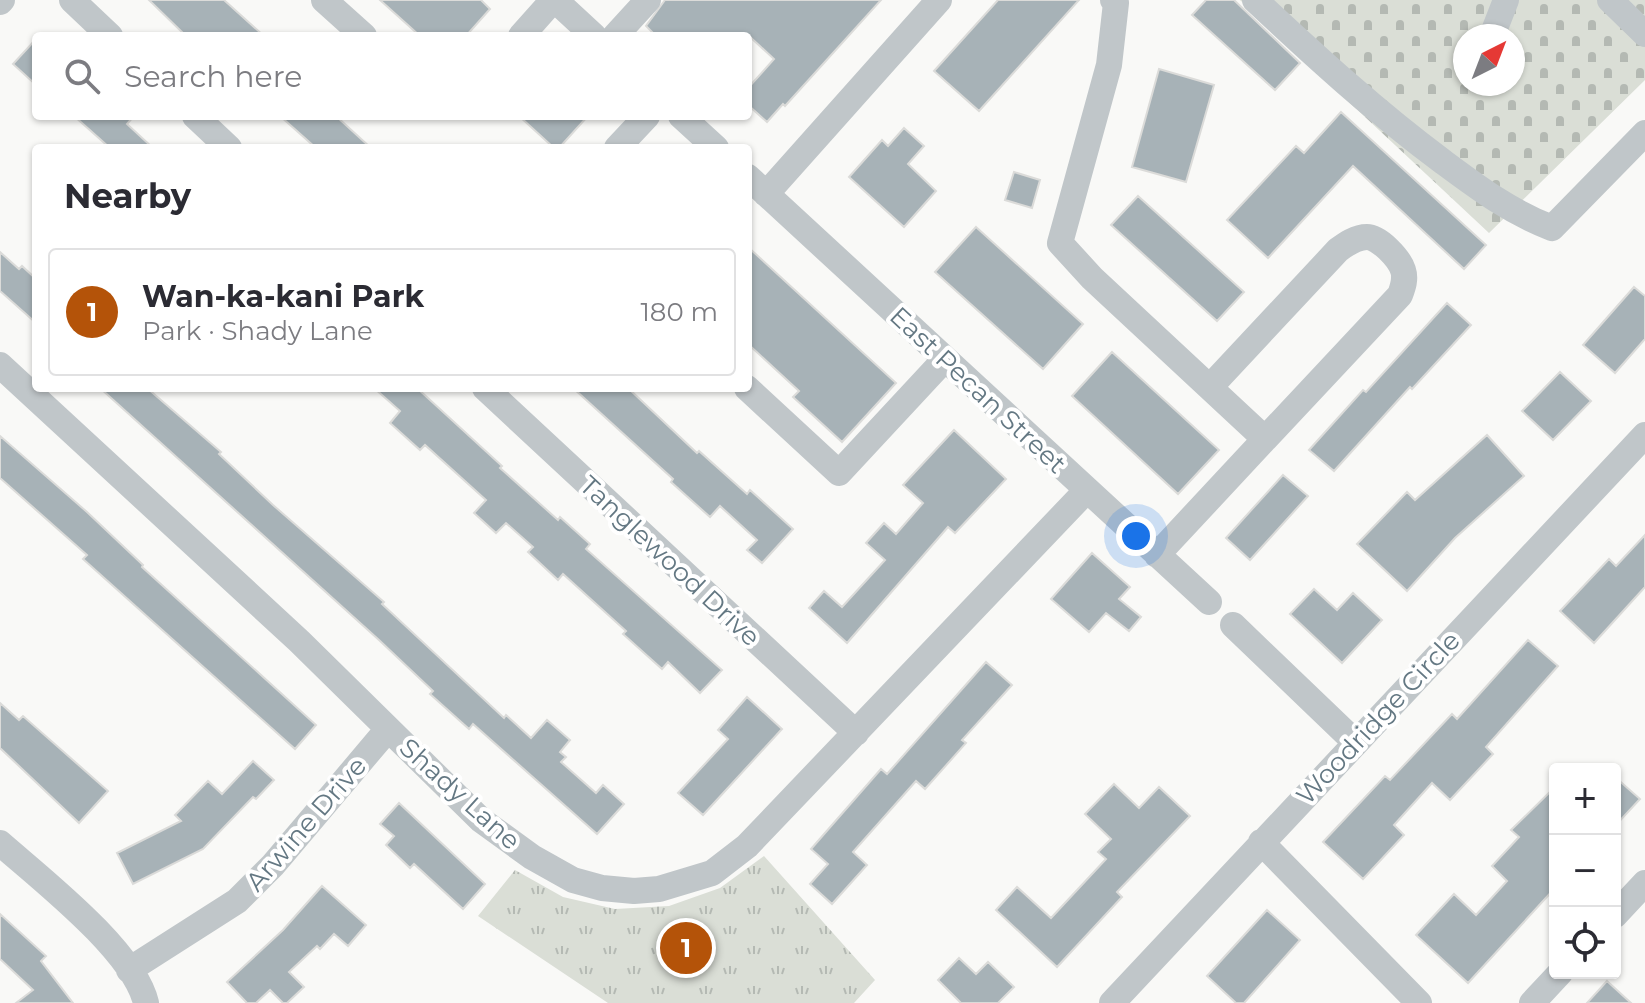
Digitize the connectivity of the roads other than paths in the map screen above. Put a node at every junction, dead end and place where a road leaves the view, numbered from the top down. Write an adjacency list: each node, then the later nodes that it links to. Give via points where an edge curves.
1 (72, 0): 11 (street)
2 (324, 0): 12 (street)
3 (554, 0): 13 (street); 14 (street)
4 (648, 0): 15 (street)
5 (939, 0): 24 (street)
6 (1113, 0): 27 (street, via 1109,65 1060,243)
7 (1255, 0): 20 (street, via 1408,135 1495,201 1552,228)
8 (1506, 0): 10 (street)
9 (1610, 0): 16 (street)
10 (1497, 24)
11 (106, 32)
12 (360, 32)
13 (525, 32)
14 (590, 32)
15 (619, 32)
16 (1645, 34)
17 (199, 120): 21 (street)
18 (643, 120): 22 (street)
19 (685, 120): 23 (street)
20 (1645, 133)
21 (225, 144)
22 (621, 144)
23 (712, 144)
24 (757, 186): 25 (street, East Pecan Street)
25 (945, 359): 29 (street, via 839,473); 32 (street, East Pecan Street)
26 (0, 365): 36 (street, Shady Lane)
27 (1210, 387): 31 (street); 31 (street, via 1349,242 1372,237 1394,256 1405,281 1400,295)
28 (489, 392): 37 (street, Tanglewood Drive)
29 (751, 392)
30 (1645, 435): 38 (street, Woodridge Circle)
31 (1265, 439): 33 (street)
32 (1087, 490): 33 (street, East Pecan Street); 37 (street, Shady Lane)
33 (1157, 555): 34 (street, East Pecan Street)
34 (1209, 602)
35 (1233, 625): 38 (street)
36 (388, 729): 37 (street, Shady Lane, via 481,820 532,857 573,880 634,891 712,873 747,846); 43 (street, Arwine Drive, via 237,901)
37 (856, 733)
38 (1355, 742): 39 (street, Woodridge Circle)
39 (1261, 842): 46 (street, Woodridge Circle); 47 (street)
40 (0, 843): 43 (street, via 99,932)
41 (1645, 883): 42 (street)
42 (1621, 909)
43 (129, 970): 45 (street)
44 (1554, 979): 48 (street)
45 (146, 1003)
46 (1112, 1003)
47 (1419, 1003)
48 (1532, 1003)

